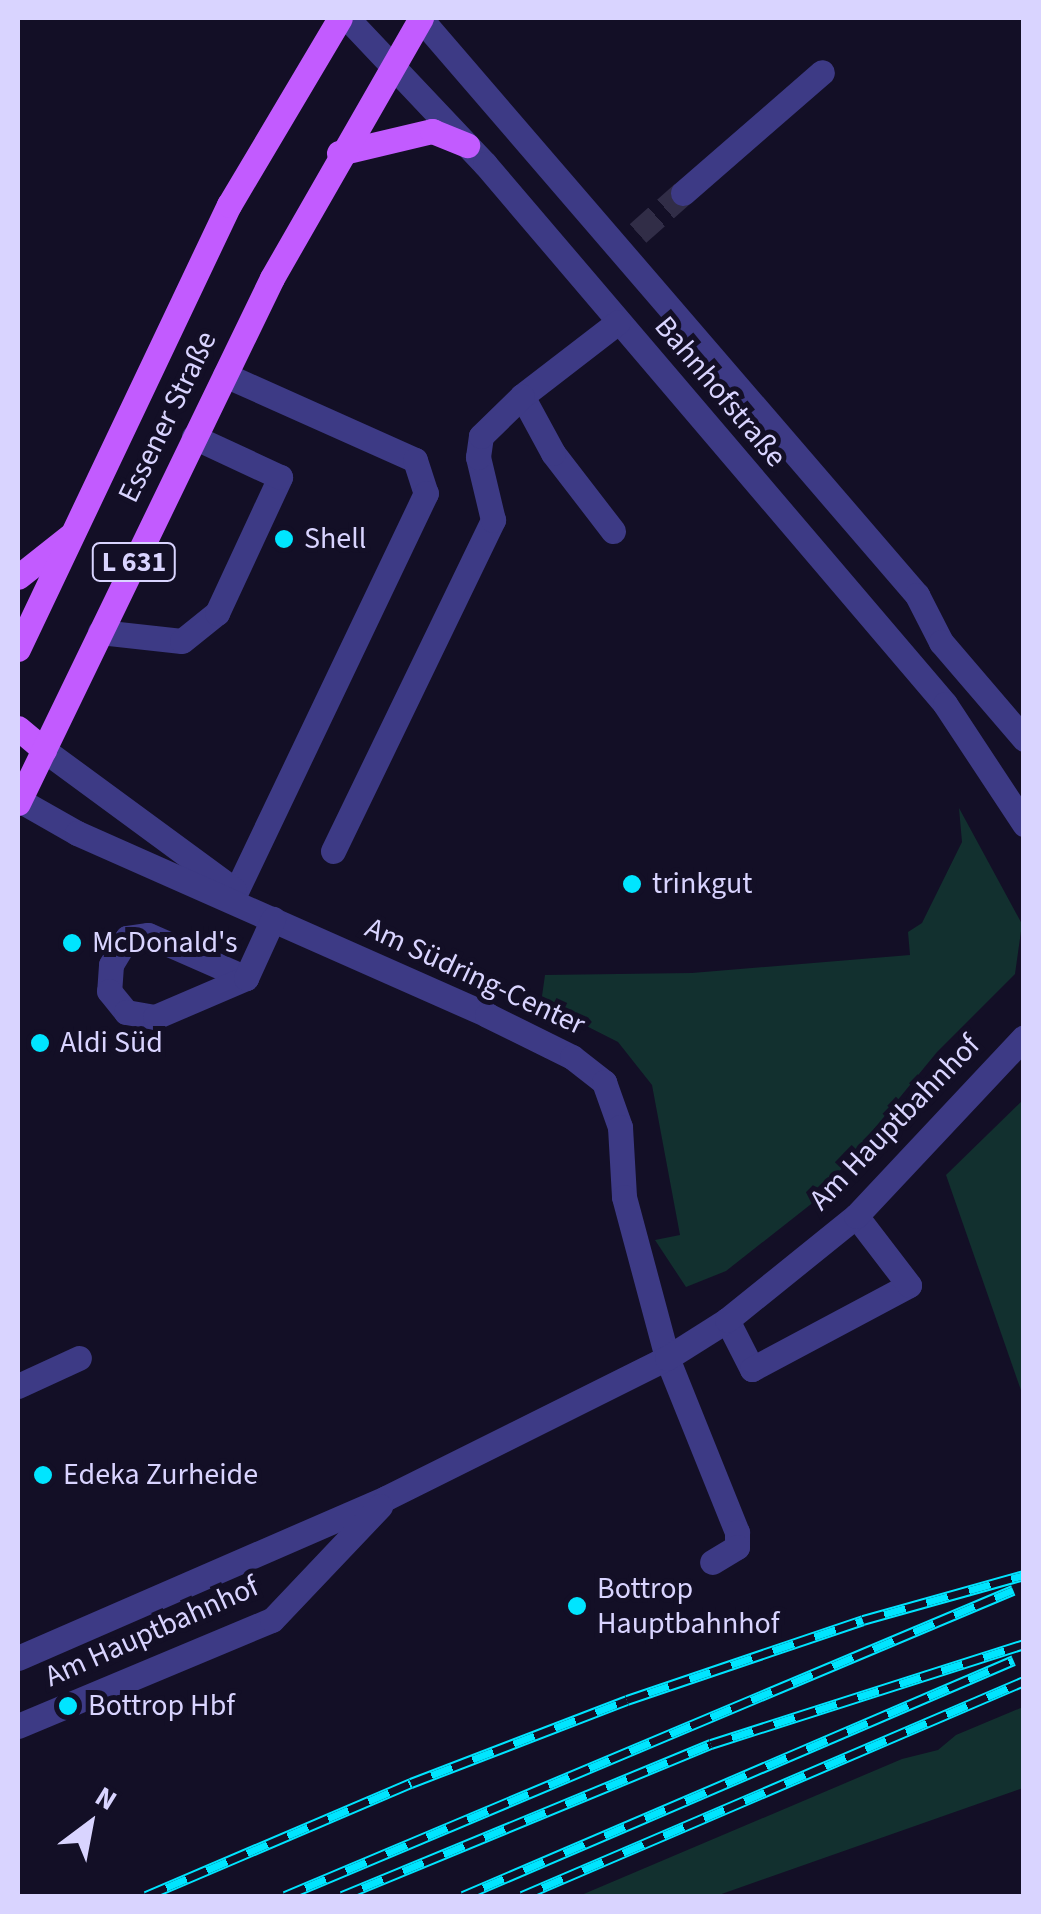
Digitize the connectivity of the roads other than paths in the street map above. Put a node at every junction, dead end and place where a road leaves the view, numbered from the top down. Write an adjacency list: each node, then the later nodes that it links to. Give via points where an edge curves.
1 (340, 18): 13 (main road, Essener Straße / L 631, via 229,205)
2 (347, 18): 4 (street, Bahnhofstraße)
3 (420, 18): 4 (main road, L 631); 19 (street, Bahnhofstraße, via 629,241 917,595 941,642)
4 (394, 72): 6 (street, Bahnhofstraße); 7 (main road, Essener Straße / L 631)
5 (822, 72): 8 (street)
6 (467, 145): 7 (main road, via 432,131); 9 (street, Bahnhofstraße)
7 (339, 153): 10 (main road, Essener Straße / L 631)
8 (683, 193)
9 (618, 322): 11 (street); 22 (street, Bahnhofstraße, via 945,704)
10 (224, 375): 12 (main road, Essener Straße / L 631); 24 (street, via 415,460 426,494)
11 (522, 396): 14 (street, via 553,453); 23 (street, via 482,436 478,457 493,520)
12 (194, 437): 16 (main road, Essener Straße / L 631); 16 (street, via 280,477 217,613 182,641)
13 (78, 530): 15 (main road); 17 (main road, Essener Straße / L 631)
14 (613, 531)
15 (18, 577)
16 (100, 632): 20 (main road, Essener Straße / L 631)
17 (18, 649)
18 (18, 728): 20 (main road)
19 (1024, 739)
20 (44, 750): 21 (main road, Essener Straße / L 631); 24 (street, Am Südring-Center)
21 (18, 800): 25 (street, Am Südring-Center, via 77,834)
22 (1024, 824)
23 (334, 851)
24 (236, 892): 25 (street, Am Südring-Center)
25 (273, 919): 26 (street); 31 (street, Am Südring-Center, via 572,1057 604,1082 620,1127 624,1197)
26 (246, 978): 26 (street, via 155,1017 126,1012 109,991 111,965 127,938 148,936)
27 (1024, 1036): 28 (street, Am Hauptbahnhof)
28 (856, 1216): 29 (street, Am Hauptbahnhof); 29 (street, via 910,1284 752,1369)
29 (727, 1320): 31 (street, Am Hauptbahnhof)
30 (79, 1358): 32 (street)
31 (667, 1358): 33 (street, Am Hauptbahnhof); 34 (street, via 737,1532 736,1547)
32 (18, 1386)
33 (386, 1498): 35 (street, Am Hauptbahnhof); 36 (street, Am Hauptbahnhof, via 272,1620)
34 (712, 1562)
35 (18, 1658)
36 (18, 1726)

